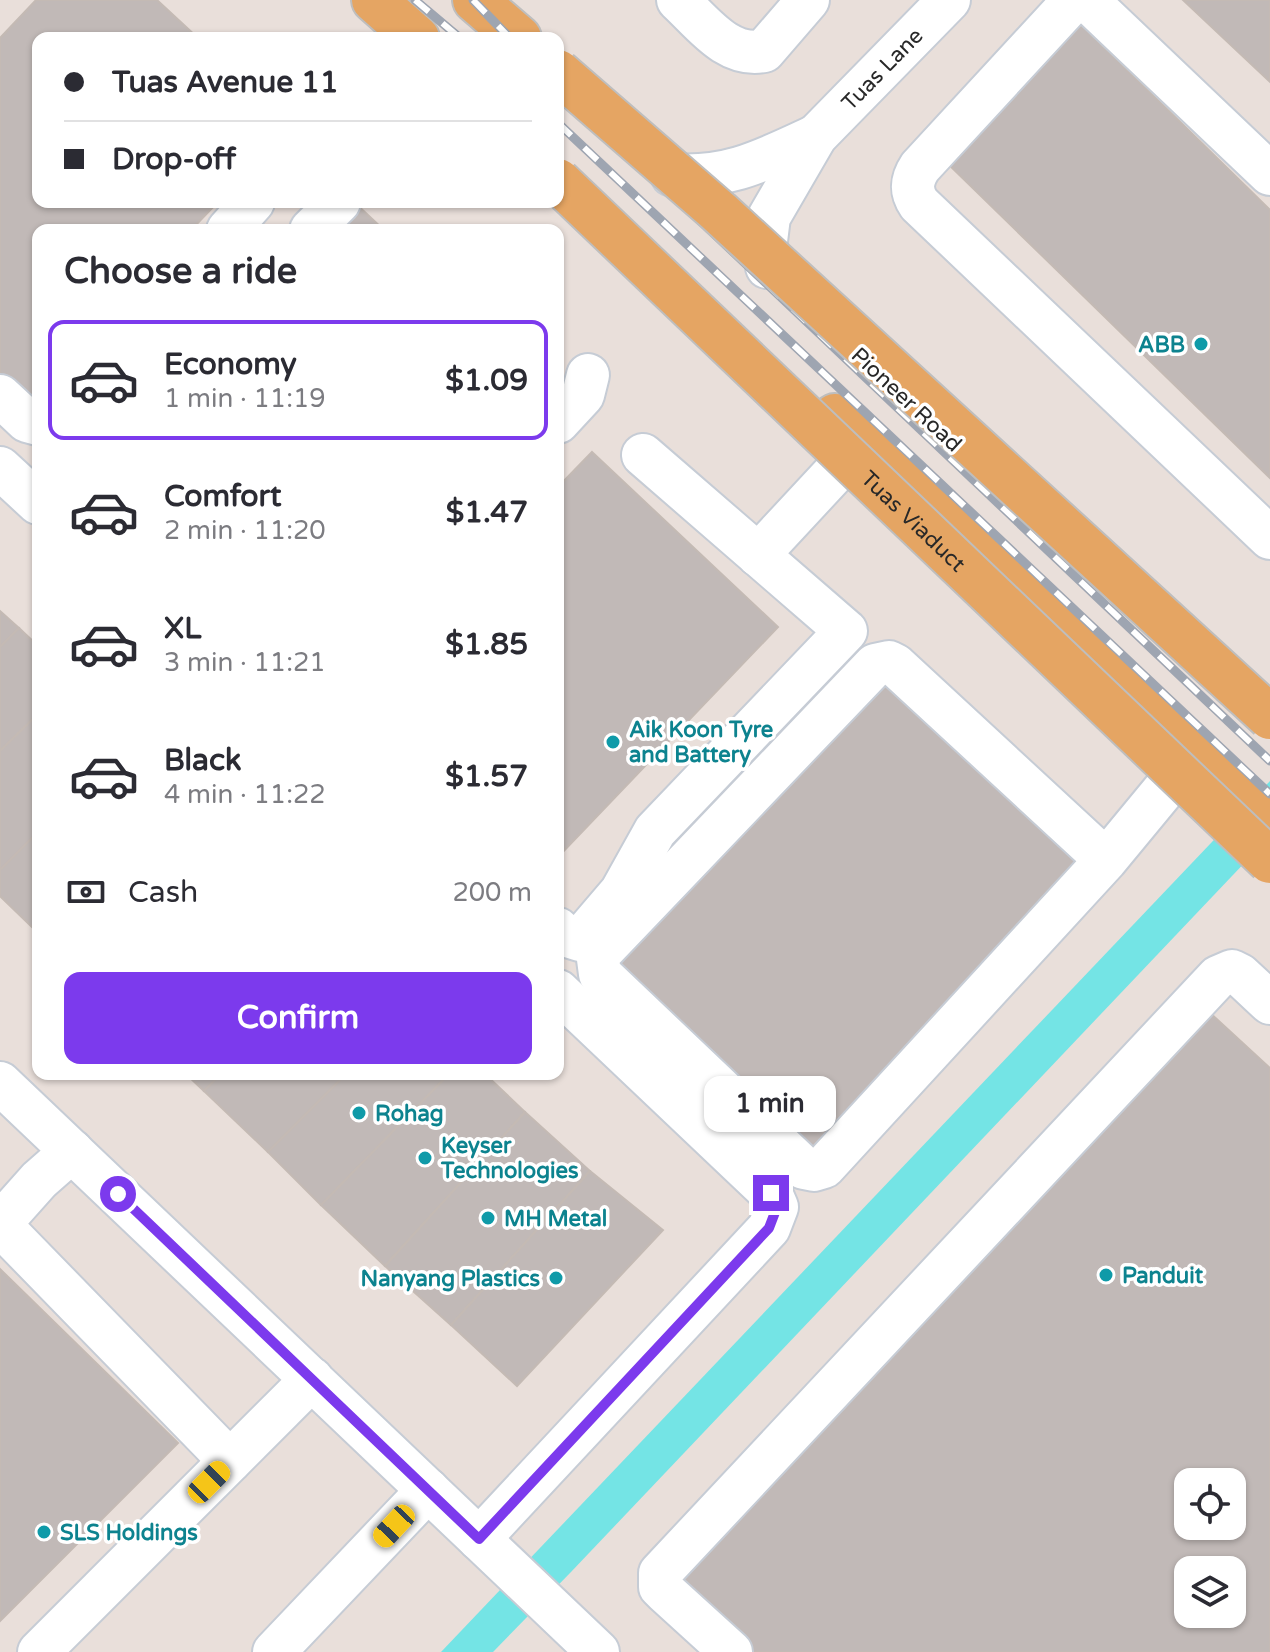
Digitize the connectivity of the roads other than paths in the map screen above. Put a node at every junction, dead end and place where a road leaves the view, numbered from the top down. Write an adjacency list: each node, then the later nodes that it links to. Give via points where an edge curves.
1 (371, 0): 9 (main road); 10 (main road)
2 (475, 0): 11 (main road)
3 (516, 0): 12 (main road)
4 (678, 0): 5 (street, via 729,47 753,53 764,51)
5 (808, 0)
6 (949, 0): 15 (street, Tuas Lane)
7 (1074, 0): 33 (street, via 920,167 914,197)
8 (1087, 0): 17 (street)
9 (402, 32)
10 (410, 32)
11 (512, 32)
12 (545, 32)
13 (564, 54): 18 (main road, Pioneer Road)
14 (564, 77): 35 (main road, bridge, via 719,212)
15 (816, 136): 18 (street, Tuas Lane, via 728,173); 24 (street, Tuas Lane, via 769,217)
16 (564, 169): 29 (main road)
17 (1270, 174)
18 (672, 175): 24 (main road, Pioneer Road)
19 (564, 187): 40 (main road, Tuas Viaduct, bridge)
20 (248, 208): 22 (street)
21 (333, 208): 23 (street)
22 (233, 224)
23 (317, 224)
24 (767, 267): 36 (main road, Pioneer Road)
25 (588, 375): 27 (street, via 583,395)
26 (0, 396): 28 (street)
27 (564, 416)
28 (32, 422)
29 (863, 442): 34 (street); 37 (main road)
30 (643, 455): 34 (street)
31 (0, 468): 32 (street)
32 (32, 497)
33 (1270, 538)
34 (758, 555): 41 (street, via 846,631 655,831 621,892 589,931 580,940)
35 (1270, 717)
36 (1270, 737)
37 (1201, 757): 38 (main road); 39 (street, via 1163,791)
38 (1270, 822)
39 (1106, 860): 39 (street, via 819,1169 804,1168 598,967 600,953 882,662 895,665)
40 (1270, 861)
41 (564, 935)
42 (564, 997): 49 (street, via 771,1193 777,1207 769,1228)
43 (1270, 1003): 53 (street, via 1240,975 1232,971 1218,977 660,1573 660,1587)
44 (0, 1083): 45 (street)
45 (72, 1151): 46 (street); 47 (street, via 6,1217 6,1231)
46 (312, 1379): 47 (street); 48 (street)
47 (230, 1461): 50 (street)
48 (428, 1490): 49 (street); 51 (street)
49 (479, 1539): 52 (street)
50 (39, 1652)
51 (274, 1652)
52 (598, 1652)
53 (731, 1652)

